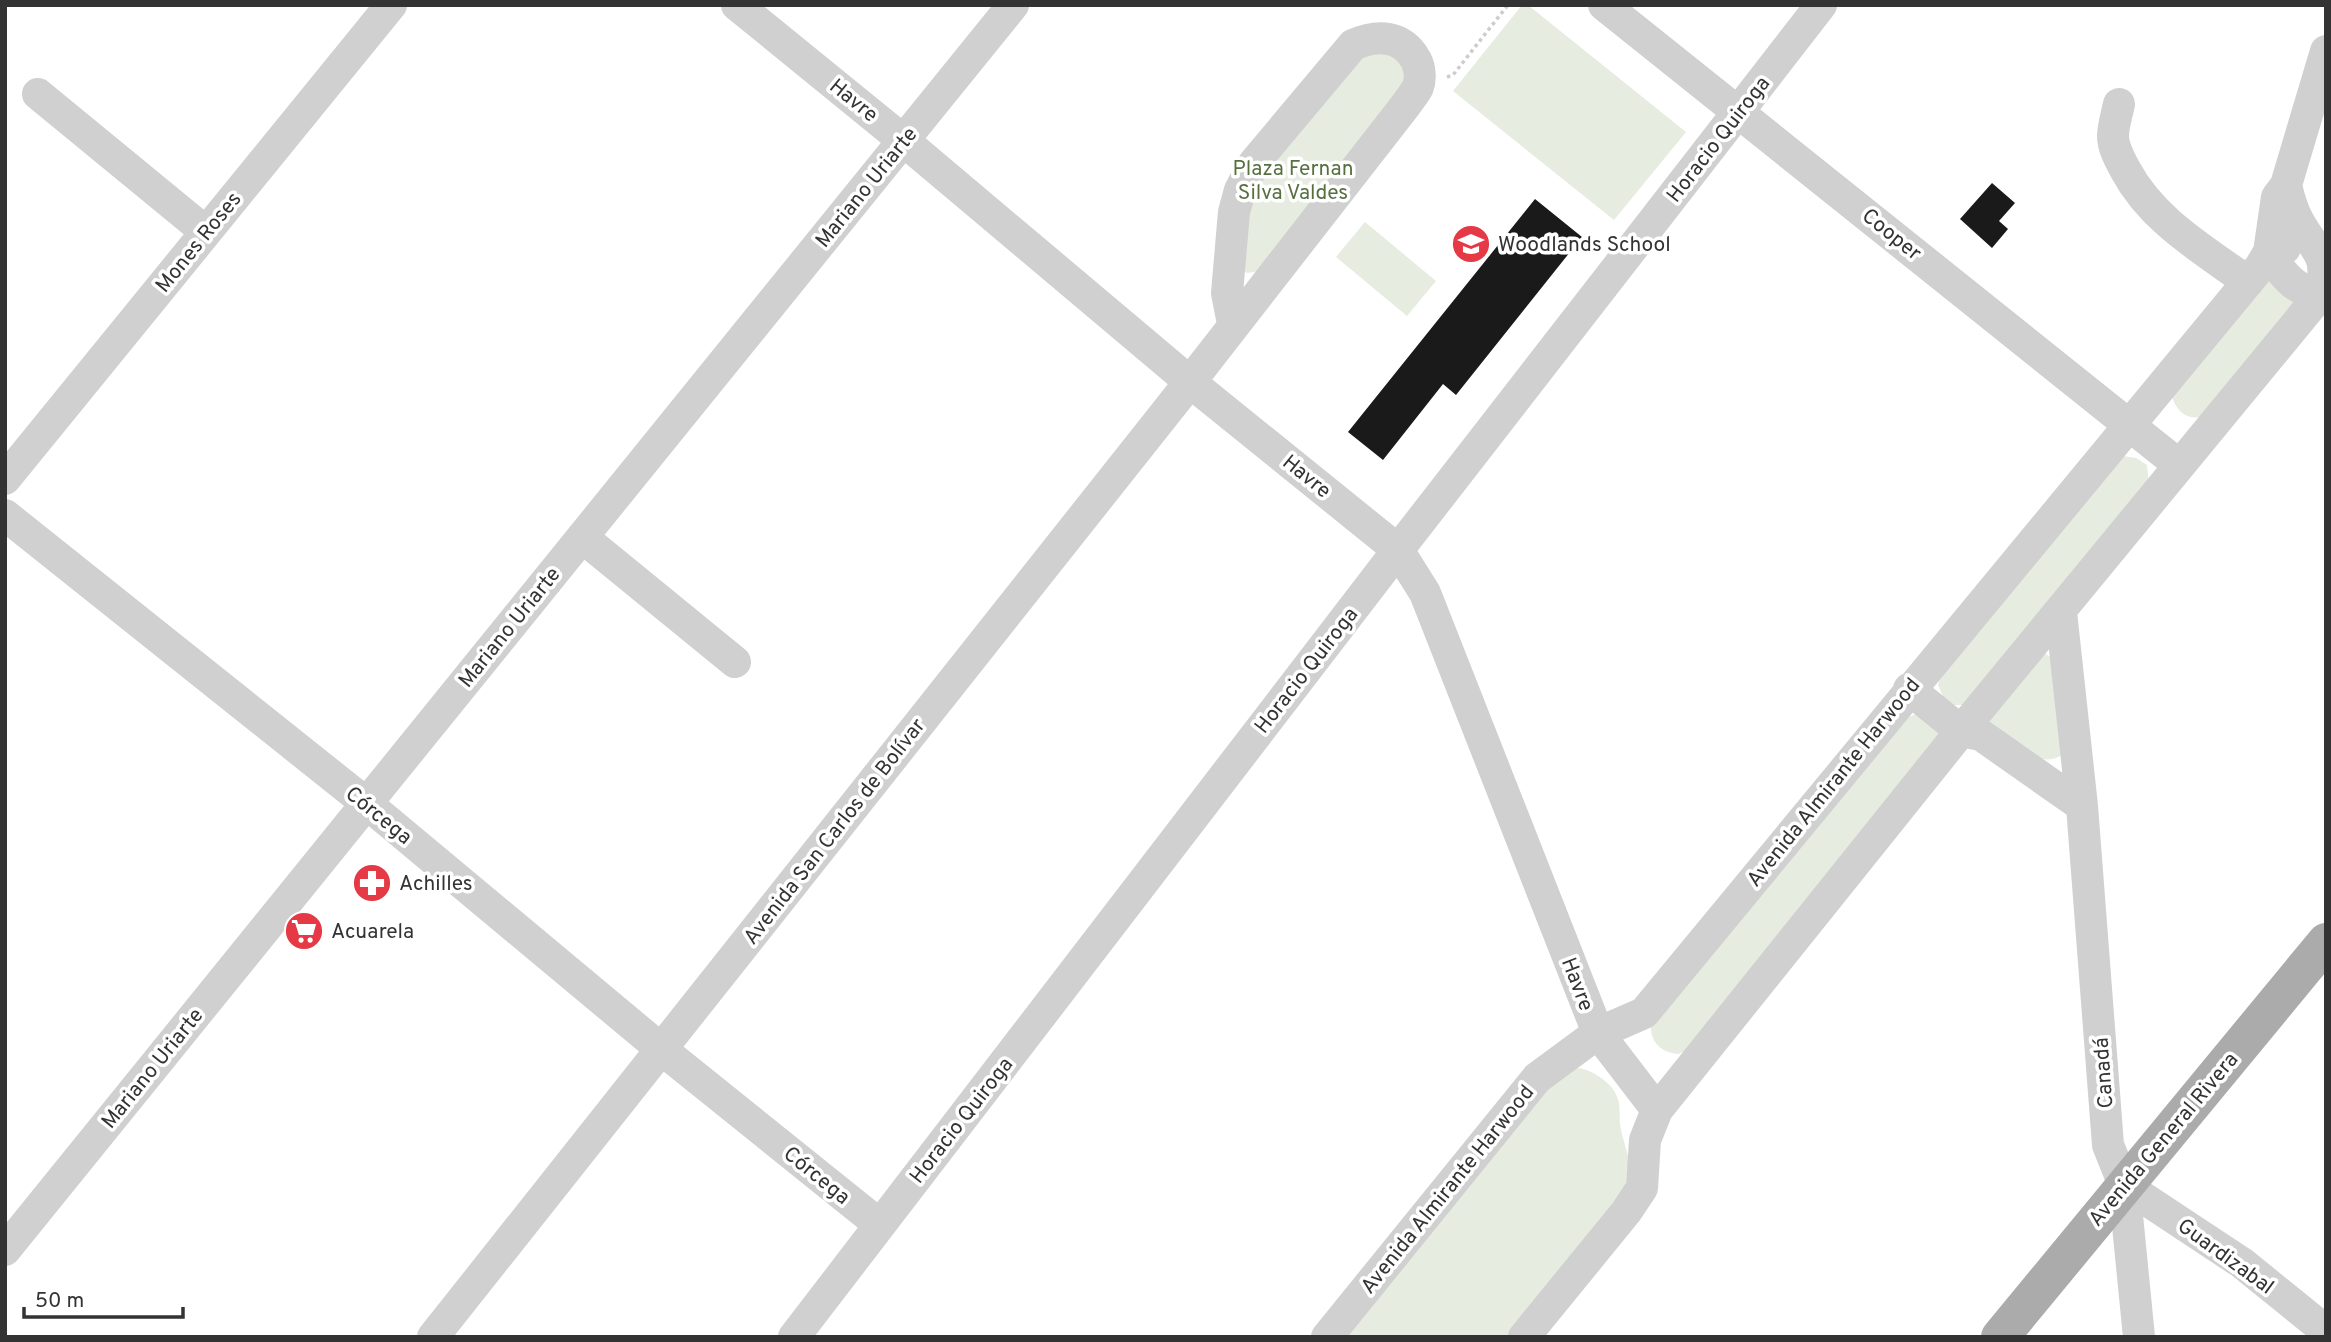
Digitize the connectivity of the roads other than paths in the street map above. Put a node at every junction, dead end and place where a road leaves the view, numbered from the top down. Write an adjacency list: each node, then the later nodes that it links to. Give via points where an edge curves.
1 (391, 5): 12 (street, Mones Roses)
2 (737, 5): 10 (street, Havre)
3 (1013, 5): 10 (street, Mariano Uriarte)
4 (1604, 5): 9 (street, Cooper)
5 (1821, 5): 9 (street, Horacio Quiroga)
6 (2326, 51): 11 (street, Avenida Almirante Harwood)
7 (38, 94): 12 (street)
8 (2119, 104): 15 (street, via 2113,135 2134,187 2177,231)
9 (1739, 111): 19 (street, Cooper); 24 (street, Horacio Quiroga)
10 (904, 141): 18 (street, Havre); 23 (street, Mariano Uriarte)
11 (2286, 185): 13 (street, Avenida Almirante Harwood, via 2277,197); 14 (street, via 2300,224)
12 (206, 232): 21 (street, Mones Roses)
13 (2269, 252): 14 (street, via 2305,246); 15 (street, Avenida Almirante Harwood); 16 (street, via 2292,282)
14 (2322, 253): 16 (street)
15 (2248, 282): 19 (street, Avenida Almirante Harwood)
16 (2323, 294): 20 (street)
17 (1233, 324): 17 (street, Avenida San Carlos de Bolívar, via 1418,86 1419,67 1400,41 1368,39 1353,45 1254,163 1234,212 1227,293); 18 (street, Avenida San Carlos de Bolívar)
18 (1190, 382): 24 (street, Havre); 33 (street, Avenida San Carlos de Bolívar)
19 (2130, 424): 20 (street, Cooper); 27 (street, Avenida Almirante Harwood)
20 (2179, 465): 25 (street)
21 (5, 479)
22 (5, 515): 29 (street, Córcega)
23 (582, 537): 26 (street); 29 (street, Mariano Uriarte)
24 (1398, 550): 32 (street, Havre, via 1425,593); 36 (street, Horacio Quiroga)
25 (2061, 612): 28 (street); 30 (street, Canadá)
26 (735, 663)
27 (1909, 689): 28 (street); 32 (street, Avenida Almirante Harwood, via 1644,1013)
28 (1961, 731): 30 (street, via 1981,735); 34 (street)
29 (366, 803): 33 (street, Córcega); 37 (street, Mariano Uriarte)
30 (2082, 806): 35 (street, Canadá, via 2108,1145)
31 (2326, 942): 35 (main road, Avenida General Rivera)
32 (1598, 1033): 34 (street, Havre); 41 (street, Avenida Almirante Harwood, via 1537,1078)
33 (661, 1049): 36 (street, Córcega); 39 (street, Avenida San Carlos de Bolívar)
34 (1657, 1111): 42 (street, via 1645,1140 1642,1188)
35 (2124, 1185): 38 (street, Guardizabal, via 2242,1263); 43 (main road, Avenida General Rivera); 44 (street, Canadá)
36 (880, 1225): 40 (street, Horacio Quiroga)
37 (6, 1247)
38 (2326, 1331)
39 (433, 1337)
40 (794, 1337)
41 (1327, 1337)
42 (1524, 1337)
43 (2000, 1337)
44 (2139, 1337)

